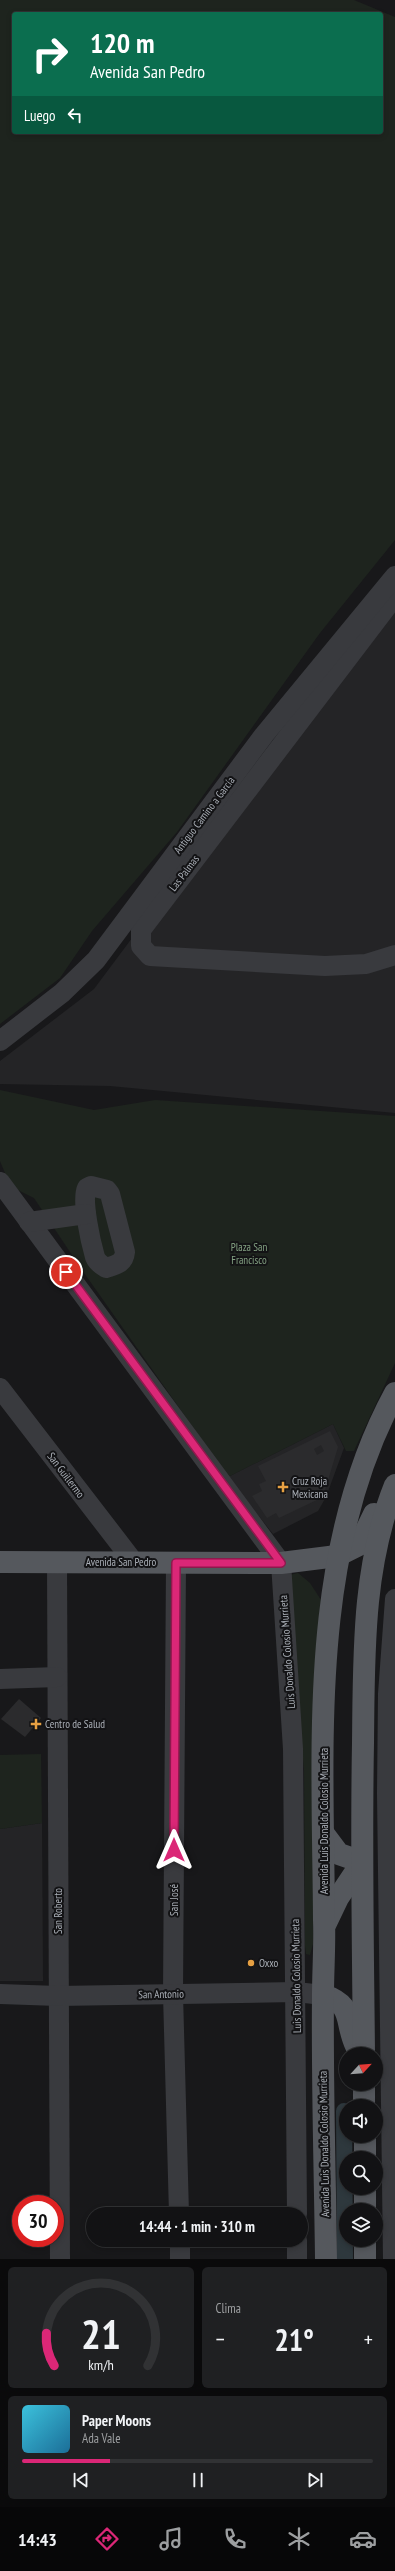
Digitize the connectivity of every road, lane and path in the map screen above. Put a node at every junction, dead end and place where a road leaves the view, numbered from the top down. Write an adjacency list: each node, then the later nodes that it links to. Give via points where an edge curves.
1 (395, 576): 4 (street, Antiguo Camino a García, via 264,735 96,960 62,993)
2 (395, 596): 3 (street, Las Palmas, via 141,930 141,946 150,956 325,966 366,964)
3 (395, 955)
4 (0, 1041)
5 (0, 1182): 6 (street)
6 (6, 1204): 8 (street)
7 (86, 1214): 8 (street)
8 (29, 1222): 17 (street)
9 (0, 1388): 13 (street, San Guillermo)
10 (395, 1393): 12 (main road, Avenida Luis Donaldo Colosio Murrieta, via 365,1458)
11 (394, 1487): 12 (main road, Avenida San Pedro, via 376,1508 359,1545); 25 (main road, via 375,1549 366,1603)
12 (337, 1556): 17 (main road, Avenida San Pedro); 23 (main road, Avenida Luis Donaldo Colosio Murrieta, via 324,1694)
13 (133, 1561): 15 (main road, Avenida San Pedro); 16 (main road, Avenida San Pedro)
14 (0, 1562): 15 (main road, Avenida San Pedro)
15 (57, 1563): 19 (street, San Roberto)
16 (176, 1563): 17 (main road, Avenida San Pedro); 29 (street, San José)
17 (281, 1563): 27 (street, Luis Donaldo Colosio Murrieta, via 293,1749)
18 (395, 1599): 21 (street)
19 (57, 1677): 20 (street); 31 (street, San Roberto)
20 (0, 1679)
21 (391, 1694): 22 (street)
22 (391, 1793): 24 (street)
23 (324, 1834): 25 (main road, via 339,1854); 26 (main road, Avenida Luis Donaldo Colosio Murrieta)
24 (392, 1858): 25 (street); 37 (street)
25 (362, 1862): 26 (main road, via 338,1898); 33 (main road)
26 (324, 1926): 30 (main road, Avenida Luis Donaldo Colosio Murrieta)
27 (296, 1992): 29 (street, San Antonio); 30 (street, San Antonio); 36 (street, Luis Donaldo Colosio Murrieta)
28 (0, 1994): 31 (street, San Antonio)
29 (173, 1994): 31 (street, San Antonio); 35 (street, San José)
30 (323, 1995): 32 (main road, via 336,1999 343,2005); 44 (main road, Avenida Luis Donaldo Colosio Murrieta)
31 (58, 1996): 41 (street, San Roberto)
32 (358, 2047)
33 (364, 2047)
34 (365, 2201): 37 (street)
35 (179, 2207)
36 (297, 2207)
37 (393, 2207): 46 (street)
38 (180, 2247): 42 (street)
39 (297, 2247): 43 (street)
40 (365, 2247): 45 (main road)
41 (60, 2259)
42 (180, 2259)
43 (297, 2259)
44 (326, 2259)
45 (365, 2259)
46 (393, 2259)

